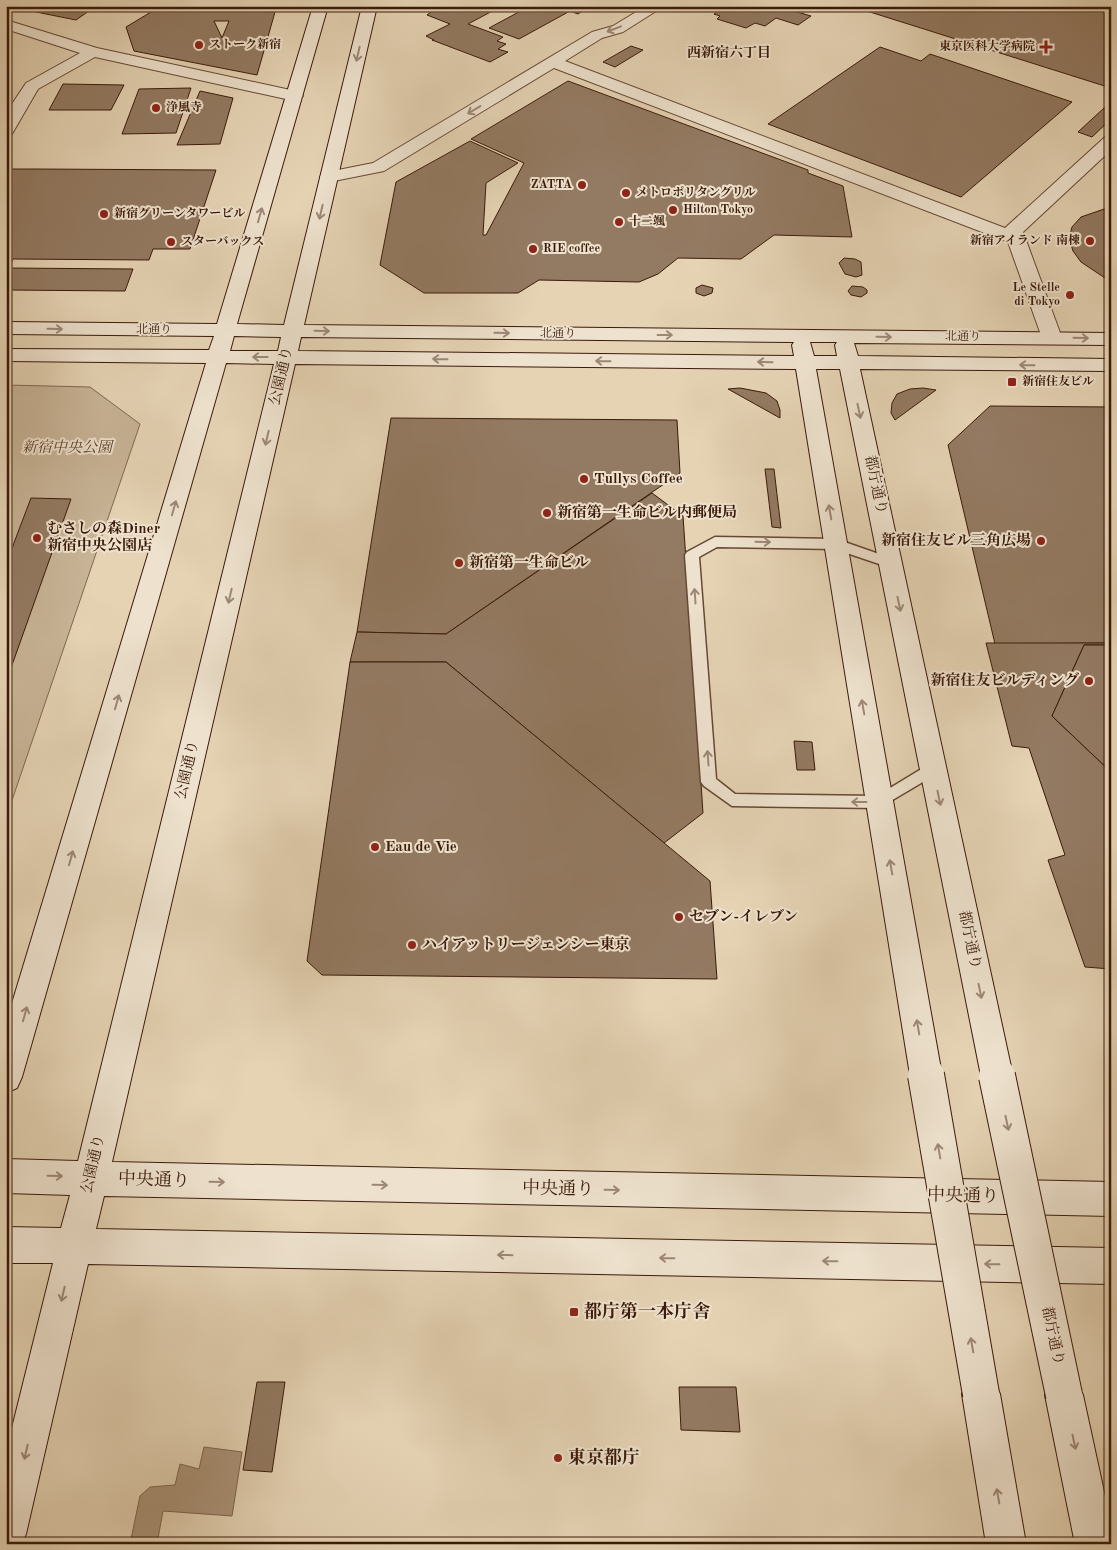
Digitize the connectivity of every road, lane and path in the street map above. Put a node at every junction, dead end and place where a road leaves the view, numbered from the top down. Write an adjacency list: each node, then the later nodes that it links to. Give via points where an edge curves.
1 (321, 6): 7 (main road)
2 (370, 6): 10 (main road, 公園通り, one-way to 10)
3 (657, 6): 6 (main road, one-way to 6, via 618,29 597,35)
4 (6, 24): 5 (main road)
5 (93, 52): 7 (main road); 8 (main road, via 32,86)
6 (554, 62): 10 (main road, one-way to 10, via 378,167); 11 (main road)
7 (295, 96): 13 (main road, one-way to 7)
8 (6, 130)
9 (1109, 144): 11 (main road, via 1013,231)
10 (329, 177): 14 (main road, 公園通り, one-way to 14)
11 (1016, 239): 17 (main road)
12 (6, 328): 13 (main road, 北通り, one-way to 13)
13 (226, 330): 14 (main road, 北通り); 20 (main road)
14 (293, 331): 15 (main road, 北通り, one-way to 15); 21 (main road, 公園通り)
15 (800, 336): 16 (main road, 北通り); 22 (main road)
16 (843, 336): 17 (main road, 北通り, one-way to 17); 23 (main road, 都庁通り)
17 (1052, 338): 18 (main road, 北通り, one-way to 18)
18 (1111, 339)
19 (6, 354): 20 (main road, 北通り)
20 (218, 357): 21 (main road, 北通り, one-way to 20); 29 (main road, one-way to 20)
21 (287, 357): 22 (main road, 北通り, one-way to 21); 31 (main road, 公園通り, one-way to 31)
22 (805, 362): 23 (main road, 北通り); 25 (main road, one-way to 22)
23 (849, 363): 24 (main road, 北通り, one-way to 23); 26 (main road, 都庁通り, one-way to 26)
24 (1111, 365)
25 (836, 544): 26 (lane); 28 (main road, one-way to 25); 28 (lane, one-way to 25, via 732,800 709,782 692,555 715,542)
26 (891, 563): 27 (main road, 都庁通り, one-way to 27)
27 (933, 768): 28 (lane); 38 (main road, 都庁通り, one-way to 38, bridge)
28 (879, 802): 37 (main road, one-way to 28, bridge)
29 (6, 1077)
30 (6, 1176): 31 (main road, 中央通り, one-way to 31)
31 (91, 1177): 32 (main road, 中央通り, one-way to 32, via 202,1182); 34 (main road, 公園通り)
32 (1111, 1199)
33 (6, 1245): 34 (main road)
34 (75, 1247): 35 (main road, one-way to 34); 36 (main road, 公園通り, one-way to 36)
35 (1111, 1266)
36 (6, 1534)
37 (1006, 1544)
38 (1095, 1544)

